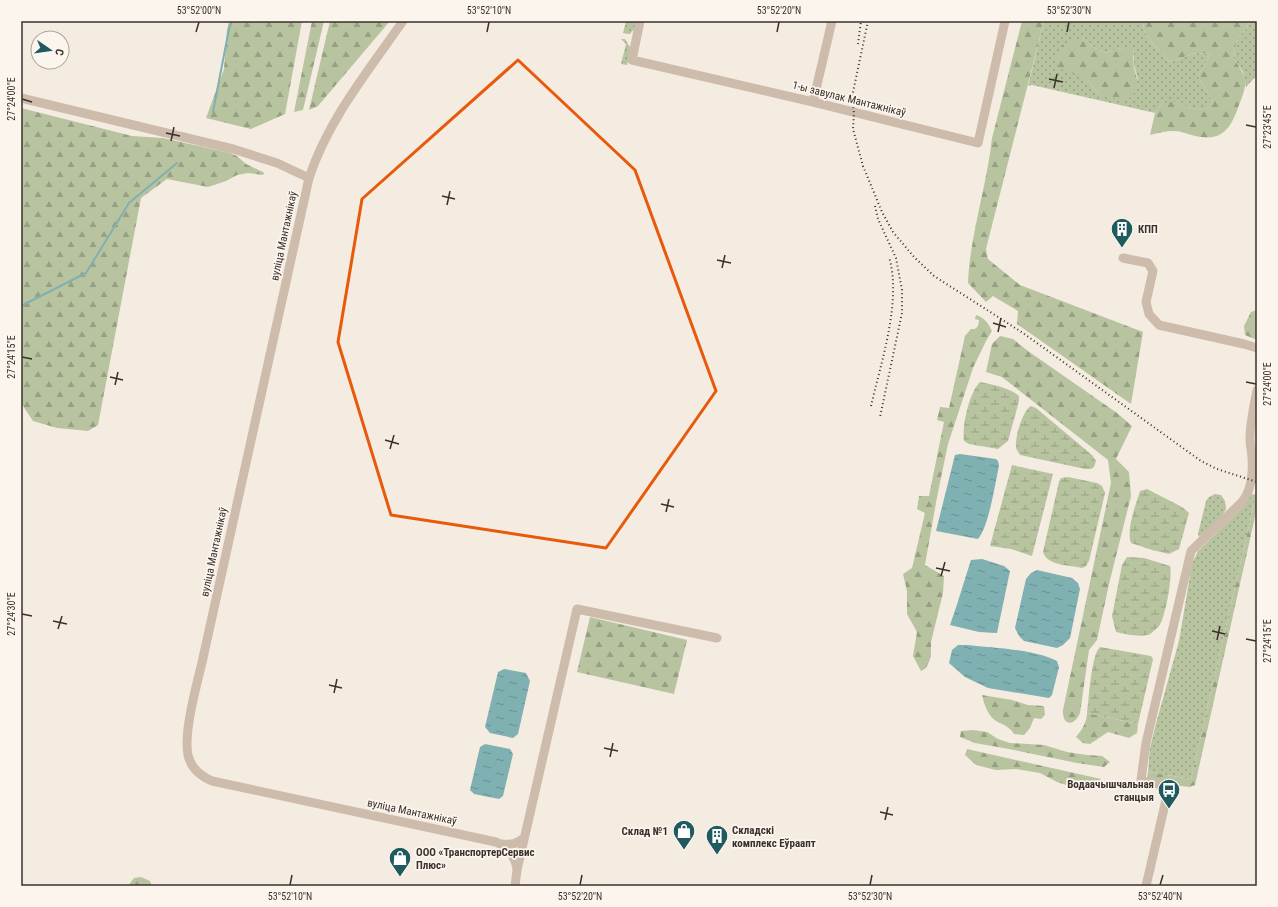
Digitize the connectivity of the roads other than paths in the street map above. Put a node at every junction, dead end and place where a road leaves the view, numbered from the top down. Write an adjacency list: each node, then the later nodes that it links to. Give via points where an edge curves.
1 (403, 21): 7 (street, вуліца Мантажнікаў, via 330,129 315,158)
2 (640, 21): 6 (street, 1-ы завулак Мантажнікаў, via 632,60)
3 (832, 21): 6 (street)
4 (1005, 21): 6 (street, 1-ы завулак Мантажнікаў, via 978,143)
5 (21, 98): 7 (street, via 233,149 277,163)
6 (813, 102)
7 (309, 178): 13 (street, вуліца Мантажнікаў, via 201,665 187,733 187,752 198,772 212,782)
8 (1123, 258): 9 (street, via 1148,263 1153,271 1146,302 1149,314 1159,325)
9 (1257, 348)
10 (1257, 390): 16 (street, via 1250,440 1252,480 1247,496 1191,551 1146,743 1140,780 1169,787)
11 (717, 638): 12 (street, via 577,609)
12 (524, 838): 13 (street, via 516,844); 14 (street)
13 (502, 844): 14 (street, via 512,855)
14 (517, 870): 15 (street)
15 (515, 886)
16 (1146, 886)

